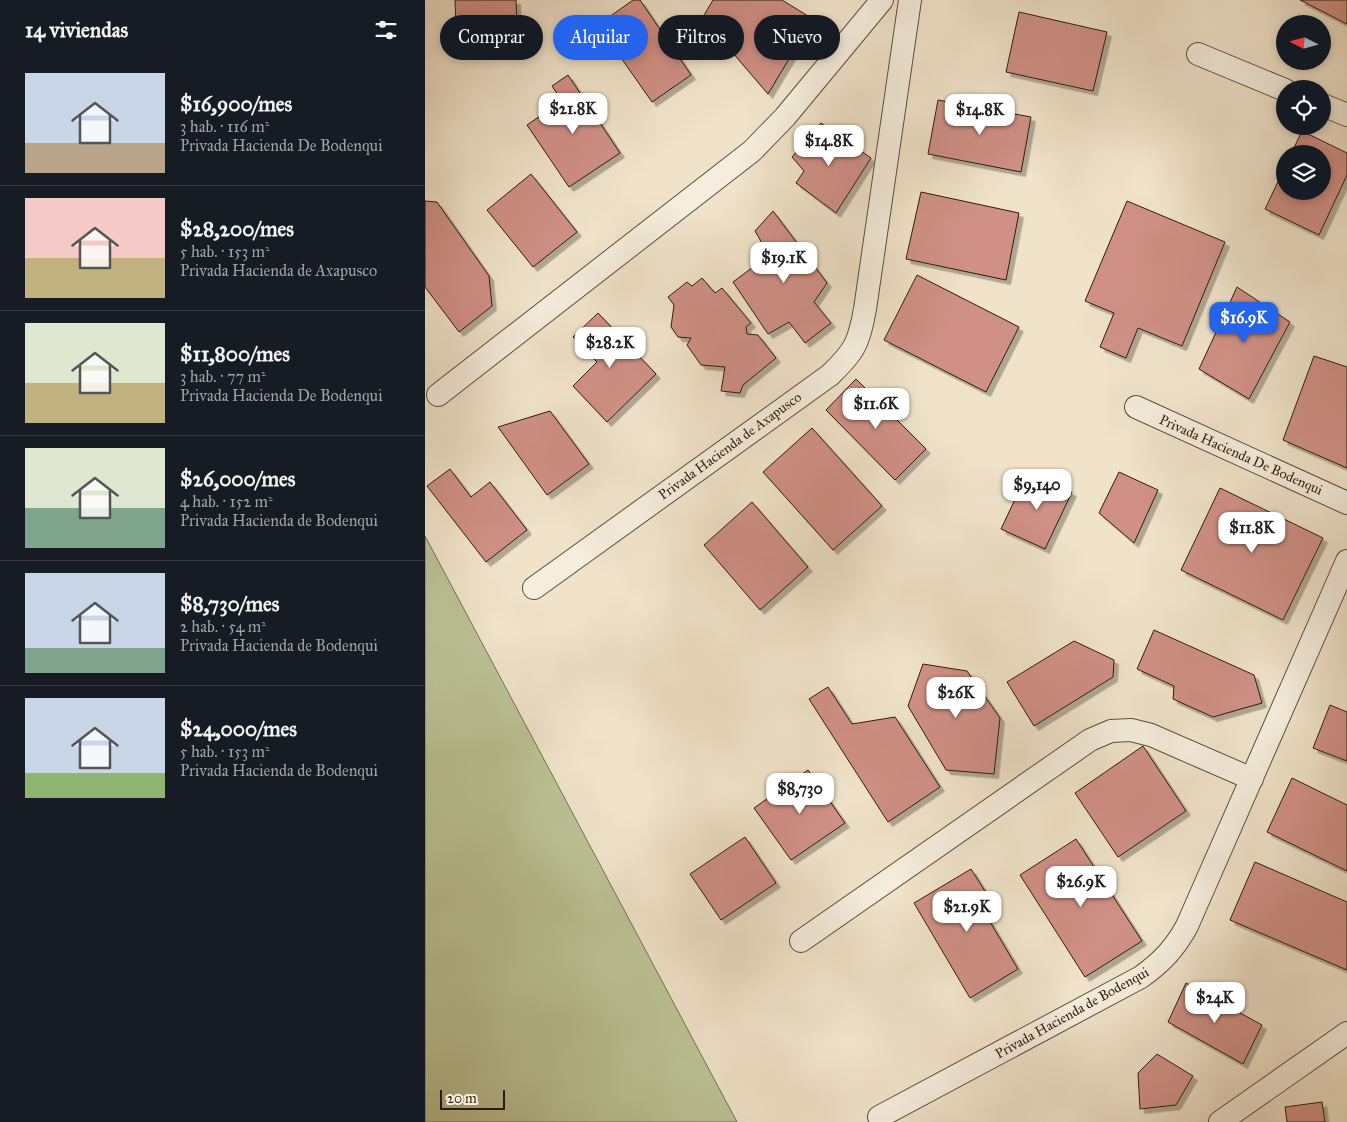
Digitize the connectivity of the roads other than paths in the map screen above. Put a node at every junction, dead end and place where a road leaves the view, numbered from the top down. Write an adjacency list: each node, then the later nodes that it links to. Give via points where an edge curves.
1 (882, 0): 7 (street, via 785,117 751,151)
2 (910, 0): 11 (street, Privada Hacienda de Axapusco, via 865,309 860,337 850,356 830,375)
3 (1199, 54): 4 (street)
4 (1276, 86)
5 (1331, 108): 6 (street)
6 (1347, 115)
7 (439, 395)
8 (1136, 407): 9 (street, Privada Hacienda De Bodenqui)
9 (1347, 503)
10 (1347, 561): 12 (street, Privada Hacienda de Bodenqui)
11 (534, 588)
12 (1252, 779): 13 (street, via 1151,735 1131,730 1111,731 1082,746); 15 (street, Privada Hacienda de Bodenqui, via 1187,926 1177,945 1162,962 1141,977)
13 (801, 941)
14 (1347, 1034): 16 (street)
15 (879, 1117)
16 (1220, 1122)

